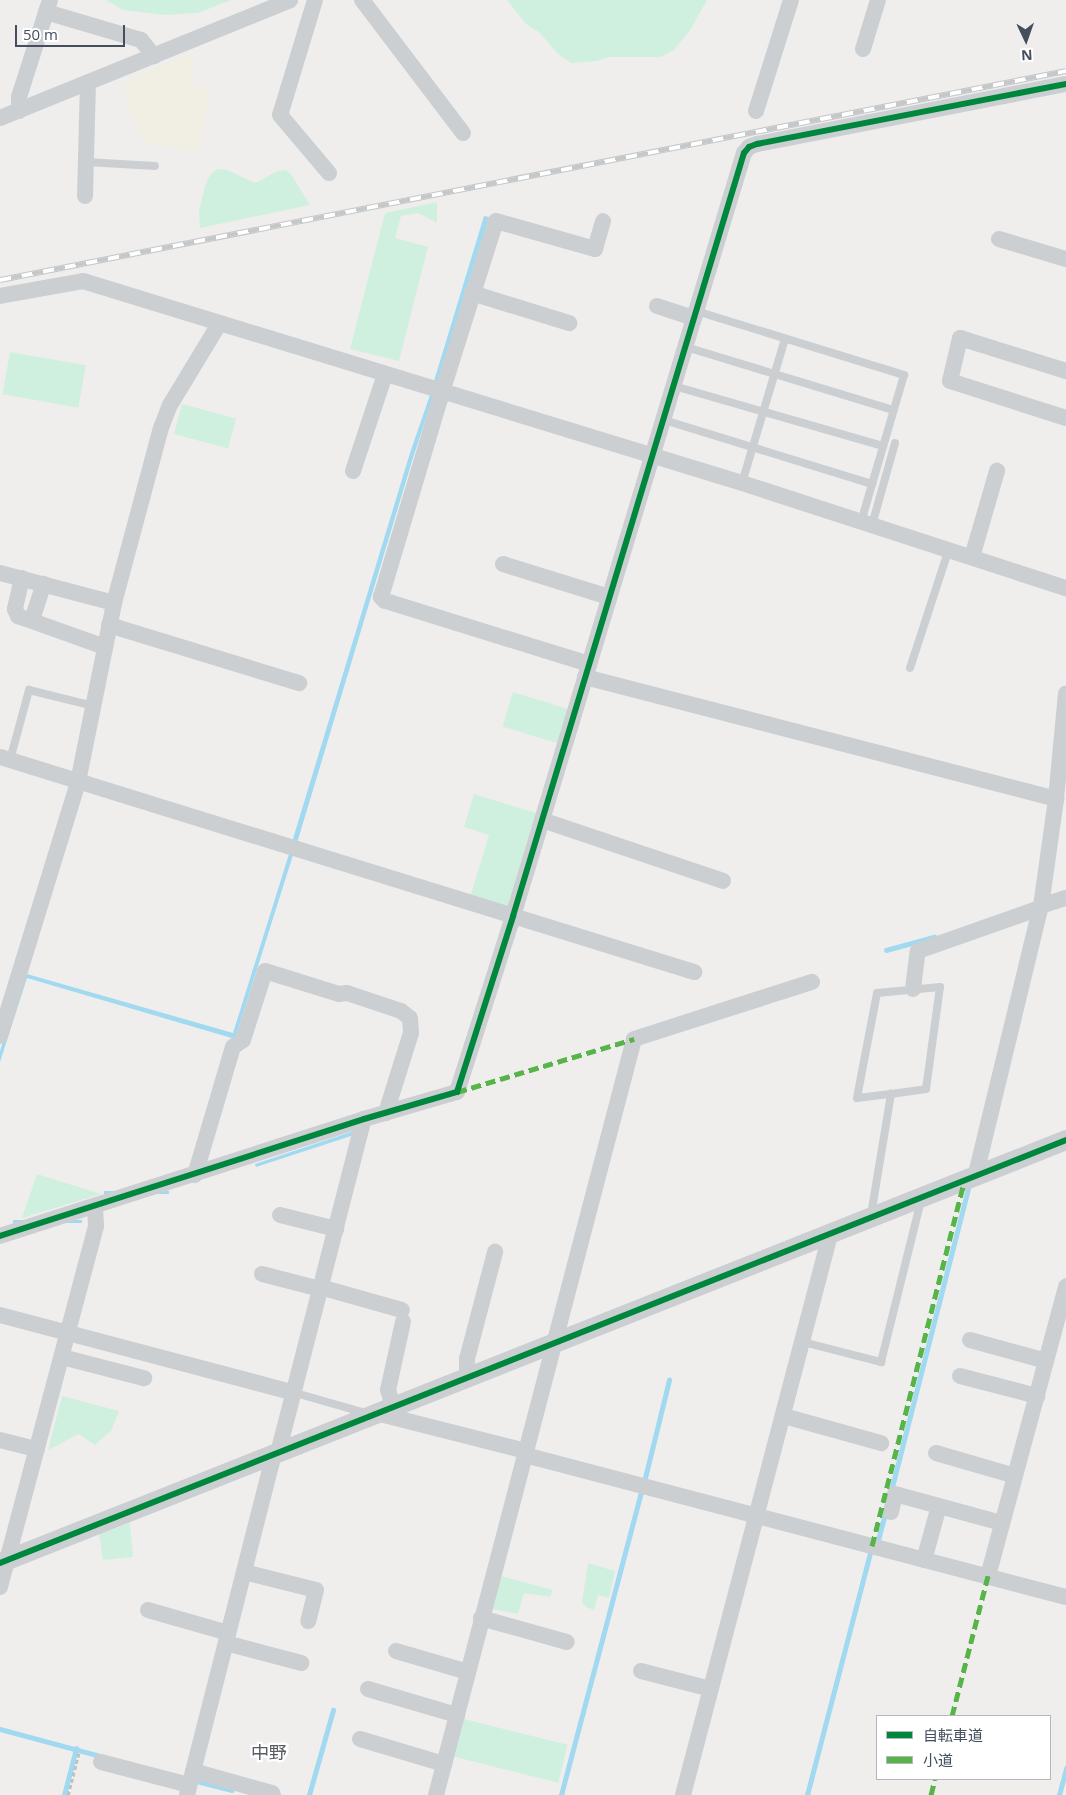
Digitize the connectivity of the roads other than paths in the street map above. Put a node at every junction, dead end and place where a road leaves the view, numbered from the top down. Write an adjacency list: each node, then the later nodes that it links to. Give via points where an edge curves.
1 (290, 0): 8 (street)
2 (315, 0): 17 (street, via 280,115)
3 (362, 0): 14 (street)
4 (791, 0): 12 (street)
5 (878, 0): 7 (street)
6 (48, 6): 8 (street, via 141,40); 11 (street, via 19,97)
7 (863, 49)
8 (154, 56): 9 (street)
9 (88, 83): 11 (street); 15 (street)
10 (1066, 84): 25 (street, via 749,147 744,153)
11 (19, 111): 13 (street)
12 (756, 111)
13 (0, 118)
14 (463, 133)
15 (86, 162): 16 (lane); 18 (street)
16 (155, 166)
17 (329, 173)
18 (85, 196)
19 (603, 222): 22 (street, via 595,250 496,221)
20 (999, 239): 21 (street)
21 (1066, 259)
22 (472, 293): 26 (street); 34 (street)
23 (0, 296): 27 (street, via 82,281)
24 (656, 306): 25 (street)
25 (695, 315): 28 (lane); 29 (street)
26 (569, 323)
27 (218, 324): 31 (street); 56 (street, via 164,416)
28 (785, 339): 32 (lane); 35 (lane, via 904,375)
29 (686, 347): 32 (lane); 33 (street)
30 (1066, 371): 37 (street, via 960,338 950,381)
31 (385, 374): 34 (street); 44 (street)
32 (775, 374): 35 (lane); 36 (lane)
33 (674, 386): 36 (lane); 38 (street)
34 (442, 392): 42 (street); 61 (street, via 381,597)
35 (894, 410): 40 (lane)
36 (763, 413): 40 (lane); 41 (lane)
37 (1066, 418)
38 (664, 420): 41 (lane); 42 (street)
39 (895, 443): 47 (lane)
40 (883, 446): 46 (lane)
41 (753, 447): 45 (lane); 46 (lane)
42 (653, 457): 45 (street); 55 (street)
43 (997, 471): 49 (street)
44 (353, 472)
45 (742, 483): 47 (street)
46 (872, 484): 47 (lane)
47 (866, 524): 48 (street)
48 (949, 550): 49 (street); 60 (lane)
49 (972, 557): 54 (street)
50 (503, 564): 55 (street)
51 (0, 573): 52 (street)
52 (22, 578): 53 (street); 57 (street, via 15,609 18,616)
53 (44, 584): 56 (street); 57 (street)
54 (1066, 588)
55 (609, 597): 61 (street)
56 (114, 602): 58 (street)
57 (32, 620): 59 (street)
58 (109, 625): 59 (street); 62 (street)
59 (105, 647): 64 (street)
60 (910, 668)
61 (587, 671): 68 (street); 69 (street)
62 (299, 683)
63 (1066, 693): 65 (street)
64 (93, 706): 66 (lane, via 29,690); 67 (street)
65 (1064, 717): 68 (street)
66 (5, 759): 67 (street)
67 (78, 782): 73 (street); 77 (street)
68 (1056, 799): 72 (street)
69 (542, 820): 70 (street); 73 (street)
70 (723, 881)
71 (1066, 898): 72 (street)
72 (1041, 907): 76 (street, via 918,951); 83 (street)
73 (513, 916): 74 (street); 79 (street, via 456,1092)
74 (694, 972)
75 (812, 982): 99 (street, via 634,1039)
76 (913, 989): 78 (lane, via 940,986 926,1089); 78 (lane, via 877,993 857,1098)
77 (0, 1036)
78 (891, 1094): 87 (lane)
79 (386, 1113): 80 (street); 82 (street, via 411,1033 410,1018 400,1011 347,993 339,994 265,971 243,1040 233,1047)
80 (364, 1119): 82 (street); 88 (street)
81 (1066, 1140): 83 (street)
82 (195, 1175): 85 (street)
83 (975, 1178): 84 (street)
84 (921, 1200): 87 (street); 98 (lane, via 881,1362)
85 (95, 1206): 90 (street); 96 (street, via 96,1226)
86 (280, 1215): 88 (street)
87 (870, 1219): 89 (street)
88 (336, 1229): 94 (street)
89 (830, 1235): 98 (street); 99 (street)
90 (0, 1236)
91 (495, 1252): 104 (street, via 467,1359)
92 (262, 1274): 94 (street)
93 (1066, 1286): 101 (street)
94 (320, 1288): 105 (street); 107 (street, via 402,1316 388,1390)
95 (0, 1315): 96 (street)
96 (68, 1333): 100 (street); 105 (street)
97 (970, 1340): 101 (street)
98 (803, 1342): 108 (street)
99 (554, 1345): 104 (street); 112 (street)
100 (62, 1357): 103 (street); 111 (street)
101 (1046, 1360): 106 (street)
102 (960, 1376): 106 (street)
103 (144, 1378)
104 (467, 1379): 107 (street)
105 (292, 1392): 107 (lane); 114 (street)
106 (1037, 1396): 115 (street)
107 (380, 1412): 112 (street); 114 (street)
108 (784, 1416): 110 (street); 118 (street)
109 (0, 1440): 111 (street)
110 (882, 1443)
111 (37, 1449): 121 (street)
112 (525, 1453): 118 (street); 127 (street)
113 (936, 1453): 115 (street)
114 (276, 1454): 121 (street); 122 (street)
115 (1015, 1476): 119 (street)
116 (939, 1506): 117 (street, via 895,1494); 119 (street); 120 (street)
117 (891, 1512)
118 (757, 1517): 120 (street); 136 (street)
119 (1002, 1523): 123 (street)
120 (924, 1560): 123 (street)
121 (4, 1562): 124 (street)
122 (244, 1572): 128 (street, via 316,1590); 129 (street)
123 (988, 1576): 125 (street)
124 (0, 1587)
125 (1066, 1597)
126 (148, 1610): 129 (street)
127 (481, 1618): 130 (street); 134 (street)
128 (308, 1621)
129 (227, 1638): 132 (street); 141 (street)
130 (566, 1642)
131 (396, 1651): 134 (street)
132 (301, 1662)
133 (641, 1671): 136 (street)
134 (468, 1672): 137 (street)
135 (368, 1689): 137 (street)
136 (711, 1689): 144 (street)
137 (457, 1715): 140 (street)
138 (360, 1740): 140 (street)
139 (101, 1762): 141 (street)
140 (444, 1764): 143 (street)
141 (190, 1784): 142 (street)
142 (273, 1795)
143 (436, 1795)
144 (683, 1795)

